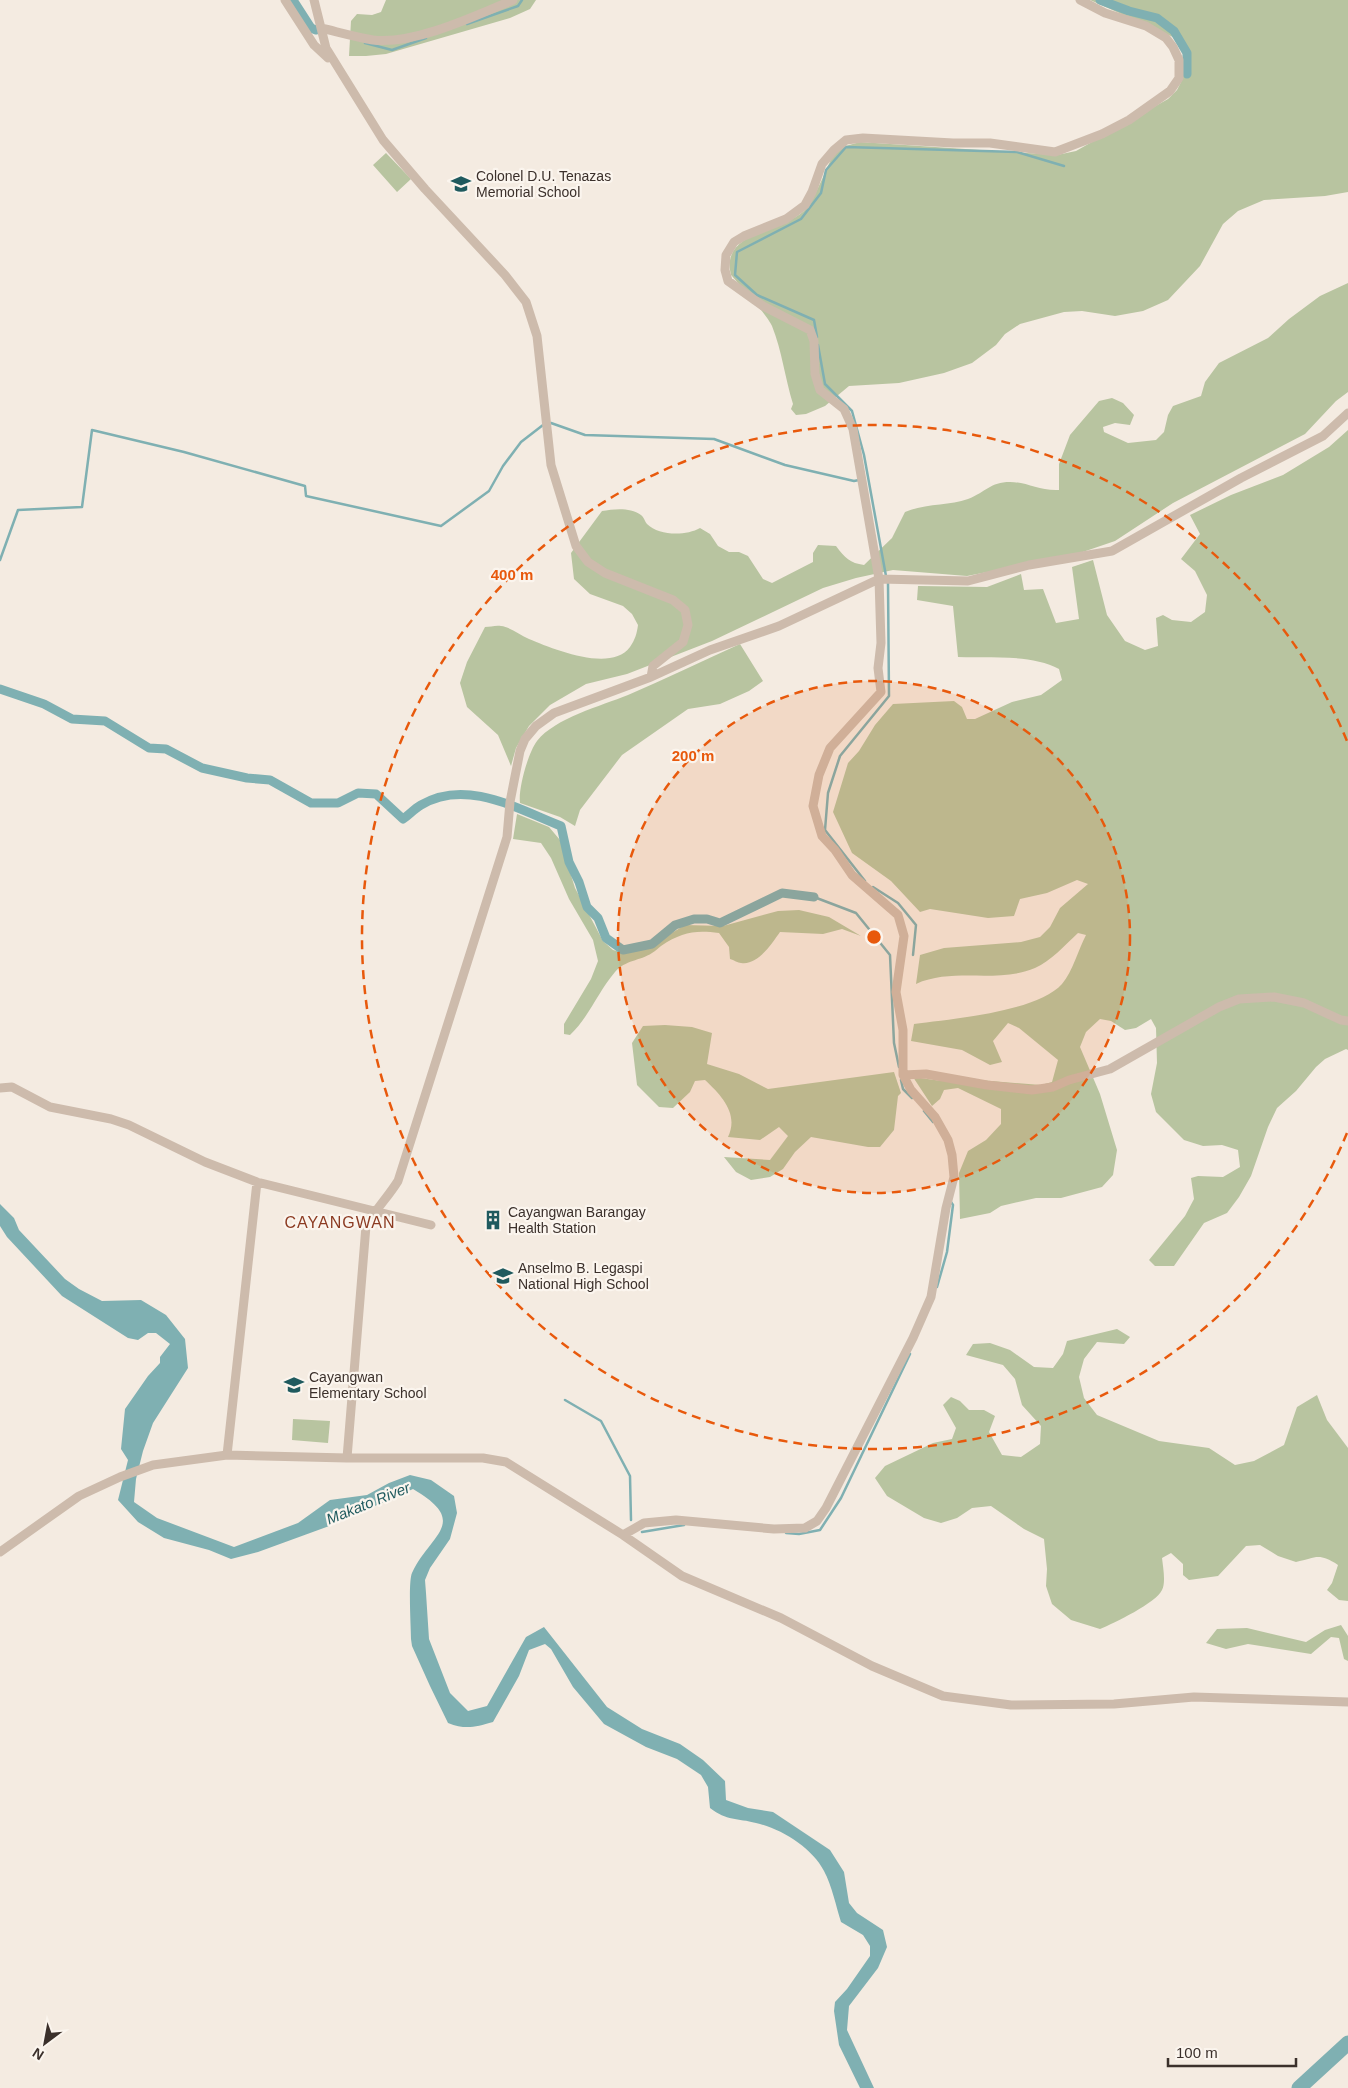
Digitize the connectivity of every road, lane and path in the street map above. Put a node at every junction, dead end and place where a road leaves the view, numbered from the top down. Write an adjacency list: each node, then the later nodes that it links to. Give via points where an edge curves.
1 (285, 0): 6 (street, via 314,45)
2 (314, 0): 5 (street)
3 (513, 0): 5 (street, via 406,39 374,40)
4 (1080, 0): 8 (street, via 1105,13 1146,26 1166,38 1179,60 1178,78 1170,91 1129,120 1055,152 990,143 846,140 822,164 805,205 786,219 734,242 726,255 724,270 728,281 763,306 810,330 820,390 844,409 853,429)
5 (321, 28): 6 (street, via 326,48)
6 (339, 69): 9 (street, via 384,140 526,302 537,336 551,465 576,546 588,562 605,573 673,600 685,610 688,626 682,642 654,666)
7 (1348, 413): 8 (street, via 1323,436 1112,551 1029,565 968,581)
8 (879, 579): 9 (street, via 779,626 710,650); 11 (street, via 880,692 830,748 813,806 822,836 852,875 898,915 904,936 896,992 903,1030)
9 (651, 677): 14 (street, via 554,713 536,726 525,740 510,802 507,836 398,1180 388,1198)
10 (1348, 1021): 11 (street, via 1304,1003 1274,997 1239,999 1219,1007 1110,1069 1053,1087 1032,1090 926,1074)
11 (903, 1075): 18 (street, via 948,1140 954,1177 931,1297 826,1508 817,1521 806,1528 774,1529 676,1520 644,1524)
12 (0, 1088): 13 (street, via 12,1087 50,1107 129,1125)
13 (257, 1182): 14 (street); 16 (street)
14 (375, 1211): 15 (street); 17 (street, via 366,1226)
15 (431, 1225)
16 (227, 1455): 17 (street); 19 (street, via 153,1465 120,1477 79,1496)
17 (347, 1458): 18 (street, via 483,1458 506,1462)
18 (623, 1535): 20 (street, via 682,1576 781,1618 872,1666 943,1696 1011,1705 1114,1704 1194,1697)
19 (0, 1552)
20 (1348, 1702)

